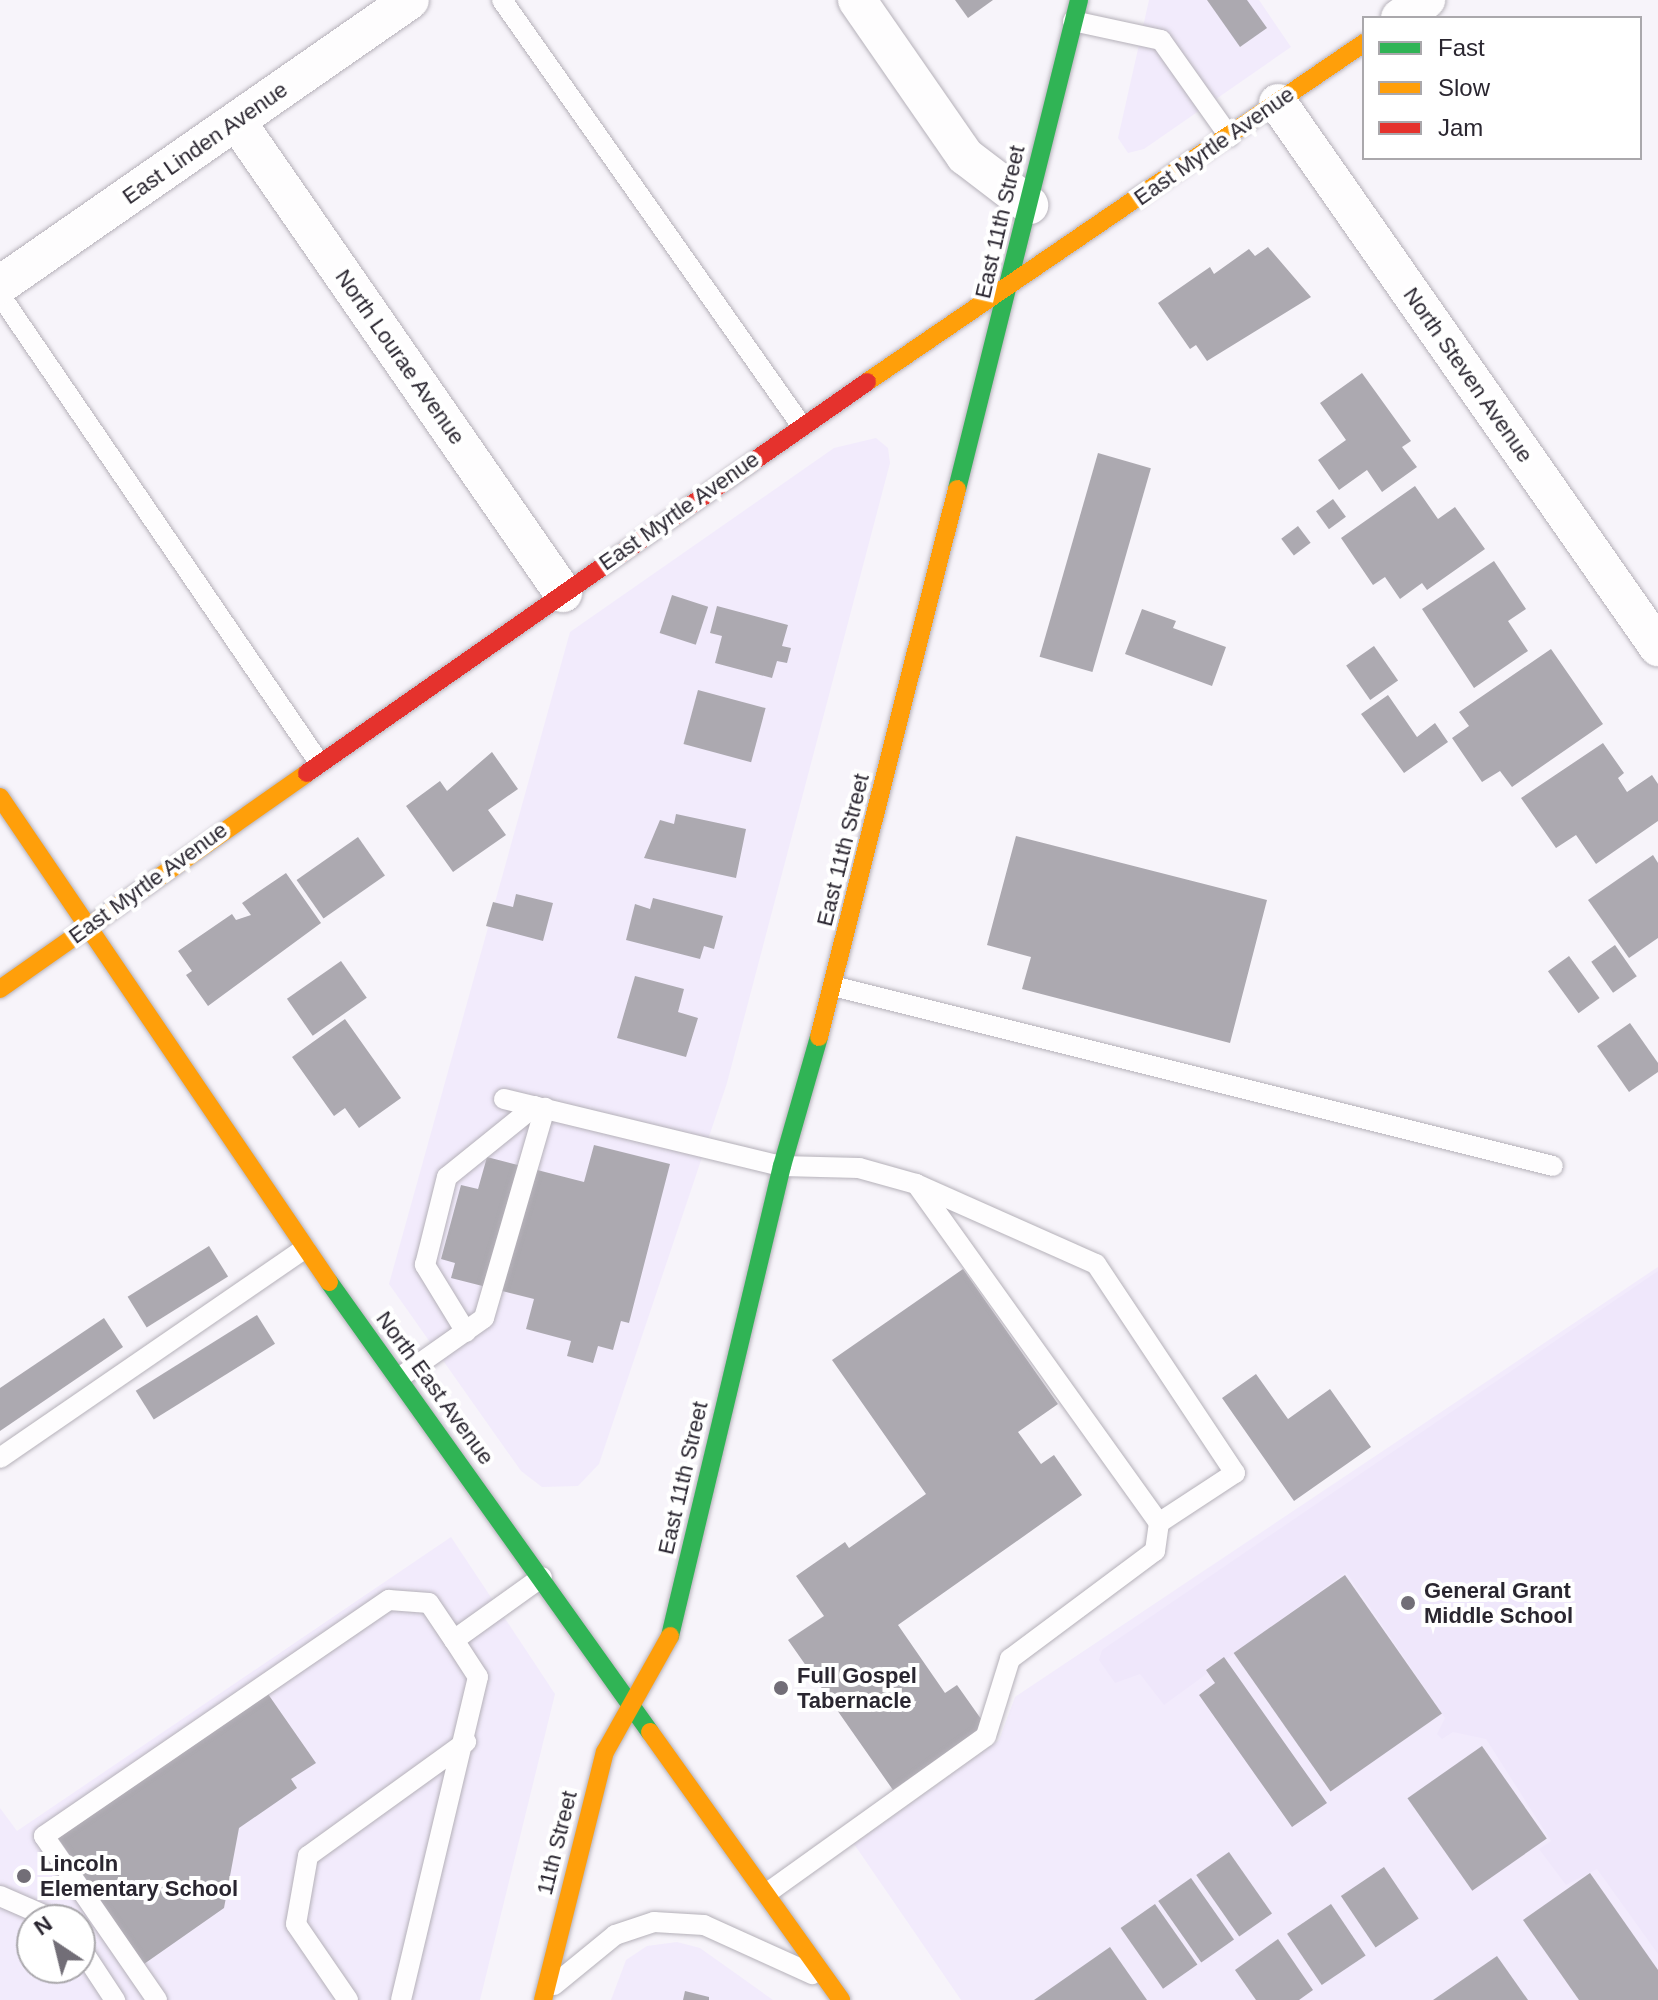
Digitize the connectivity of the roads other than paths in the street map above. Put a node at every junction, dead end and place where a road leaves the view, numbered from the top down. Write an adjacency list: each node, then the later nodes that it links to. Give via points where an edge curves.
1 (410, 0): 10 (street, East Linden Avenue)
2 (502, 0): 16 (lane)
3 (857, 0): 12 (street, via 965,156)
4 (1079, 0): 7 (street, East 11th Street)
5 (1426, 0): 6 (street)
6 (1403, 16)
7 (1073, 21): 11 (lane, via 1161,40); 12 (street, East 11th Street)
8 (1362, 44): 9 (street, East Myrtle Avenue)
9 (1278, 103): 11 (street, East Myrtle Avenue); 18 (street, North Steven Avenue)
10 (237, 122): 13 (street, East Linden Avenue); 17 (street, North Lourae Avenue)
11 (1229, 136): 14 (street, East Myrtle Avenue)
12 (1029, 205): 14 (street, East 11th Street)
13 (0, 285)
14 (1009, 289): 16 (street, East Myrtle Avenue); 22 (street, East 11th Street)
15 (0, 295): 19 (lane)
16 (801, 425): 17 (street, East Myrtle Avenue)
17 (563, 593): 19 (street, East Myrtle Avenue)
18 (1658, 647)
19 (318, 761): 21 (street, East Myrtle Avenue)
20 (0, 797): 21 (street, North East Avenue)
21 (85, 929): 23 (street, East Myrtle Avenue); 29 (street, North East Avenue)
22 (833, 986): 26 (street, East 11th Street); 27 (lane)
23 (0, 989)
24 (504, 1099): 25 (lane)
25 (540, 1107): 26 (lane); 30 (lane, via 489,1309); 30 (lane, via 447,1177 425,1265)
26 (782, 1166): 28 (lane, via 859,1168); 36 (street, East 11th Street, via 667,1648)
27 (1553, 1166)
28 (916, 1184): 33 (lane); 33 (lane, via 1096,1264 1235,1473)
29 (305, 1248): 31 (street, North East Avenue); 32 (lane)
30 (466, 1332): 31 (lane)
31 (399, 1378): 34 (street, North East Avenue)
32 (0, 1458)
33 (1159, 1523): 38 (lane, via 1155,1551 1010,1659 986,1736)
34 (542, 1577): 35 (lane); 36 (street, North East Avenue)
35 (454, 1640): 37 (lane, via 478,1677); 45 (lane, via 429,1603 389,1600 44,1836)
36 (633, 1703): 38 (street, North East Avenue); 43 (street, 11th Street, via 605,1752)
37 (466, 1742): 46 (lane, via 308,1856 296,1924); 47 (lane)
38 (767, 1893): 42 (street, North East Avenue)
39 (0, 1896): 40 (lane)
40 (18, 1904)
41 (96, 1971): 44 (lane)
42 (827, 1981): 43 (lane, via 704,1925 654,1922 615,1935); 48 (street, North East Avenue)
43 (544, 1996)
44 (115, 2000)
45 (157, 2000)
46 (348, 2000)
47 (401, 2000)
48 (841, 2000)

